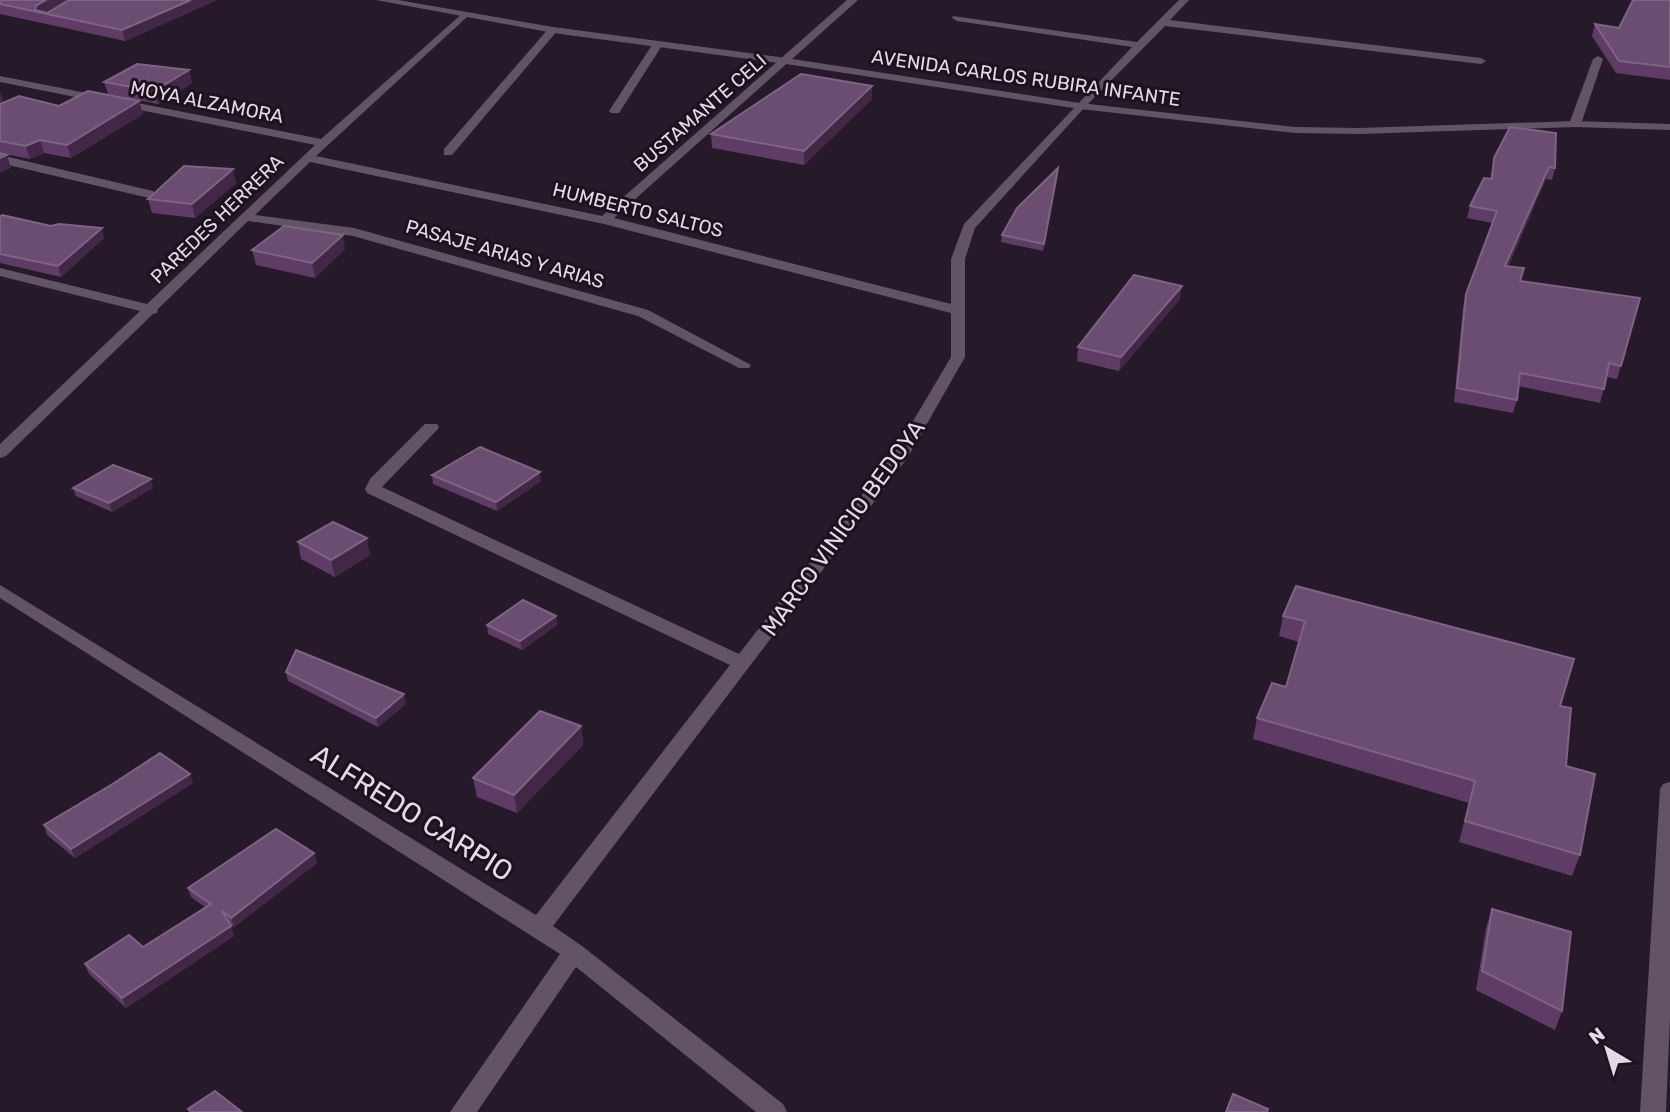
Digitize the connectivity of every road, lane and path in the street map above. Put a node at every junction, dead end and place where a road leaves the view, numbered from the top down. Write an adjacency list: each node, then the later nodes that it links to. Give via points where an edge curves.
1 (381, 0): 4 (street, AVENIDA CARLOS RUBIRA INFANTE)
2 (853, 0): 11 (street, BUSTAMANTE CELI)
3 (1184, 0): 6 (street, MARCO VINICIO BEDOYA)
4 (464, 15): 7 (street, AVENIDA CARLOS RUBIRA INFANTE); 20 (street, PAREDES HERRERA)
5 (957, 18): 9 (street)
6 (1160, 22): 9 (street, MARCO VINICIO BEDOYA); 12 (street)
7 (553, 30): 8 (street, AVENIDA CARLOS RUBIRA INFANTE); 21 (street)
8 (658, 44): 11 (street, AVENIDA CARLOS RUBIRA INFANTE); 17 (street)
9 (1138, 45): 16 (street, MARCO VINICIO BEDOYA)
10 (1598, 59): 18 (street)
11 (786, 61): 16 (street, AVENIDA CARLOS RUBIRA INFANTE); 26 (street, BUSTAMANTE CELI)
12 (1480, 61)
13 (0, 79): 14 (street, MOYA ALZAMORA)
14 (51, 89): 15 (street); 20 (street, MOYA ALZAMORA)
15 (31, 99)
16 (1080, 106): 18 (street, AVENIDA CARLOS RUBIRA INFANTE, via 1295,130); 29 (street, MARCO VINICIO BEDOYA, via 969,227 958,259)
17 (615, 111)
18 (1575, 124): 19 (street, AVENIDA CARLOS RUBIRA INFANTE)
19 (1670, 127)
20 (324, 143): 22 (street, PAREDES HERRERA)
21 (448, 152)
22 (307, 158): 25 (street, PAREDES HERRERA); 26 (street, HUMBERTO SALTOS)
23 (0, 159): 24 (street)
24 (149, 194)
25 (245, 217): 28 (street, PAREDES HERRERA); 30 (street, PASAJE ARIAS Y ARIAS, via 354,232 643,313)
26 (605, 220): 29 (street, HUMBERTO SALTOS)
27 (0, 272): 28 (street)
28 (152, 310): 32 (street, PAREDES HERRERA)
29 (957, 310): 34 (street, MARCO VINICIO BEDOYA, via 958,357 900,457)
30 (744, 365)
31 (431, 426): 34 (street, via 373,489)
32 (2, 450)
33 (0, 590): 36 (street, ALFREDO CARPIO)
34 (744, 664): 36 (street, MARCO VINICIO BEDOYA)
35 (1670, 789): 40 (street)
36 (539, 928): 37 (street, ALFREDO CARPIO)
37 (574, 952): 38 (street); 39 (street, ALFREDO CARPIO)
38 (463, 1112)
39 (774, 1112)
40 (1653, 1112)

